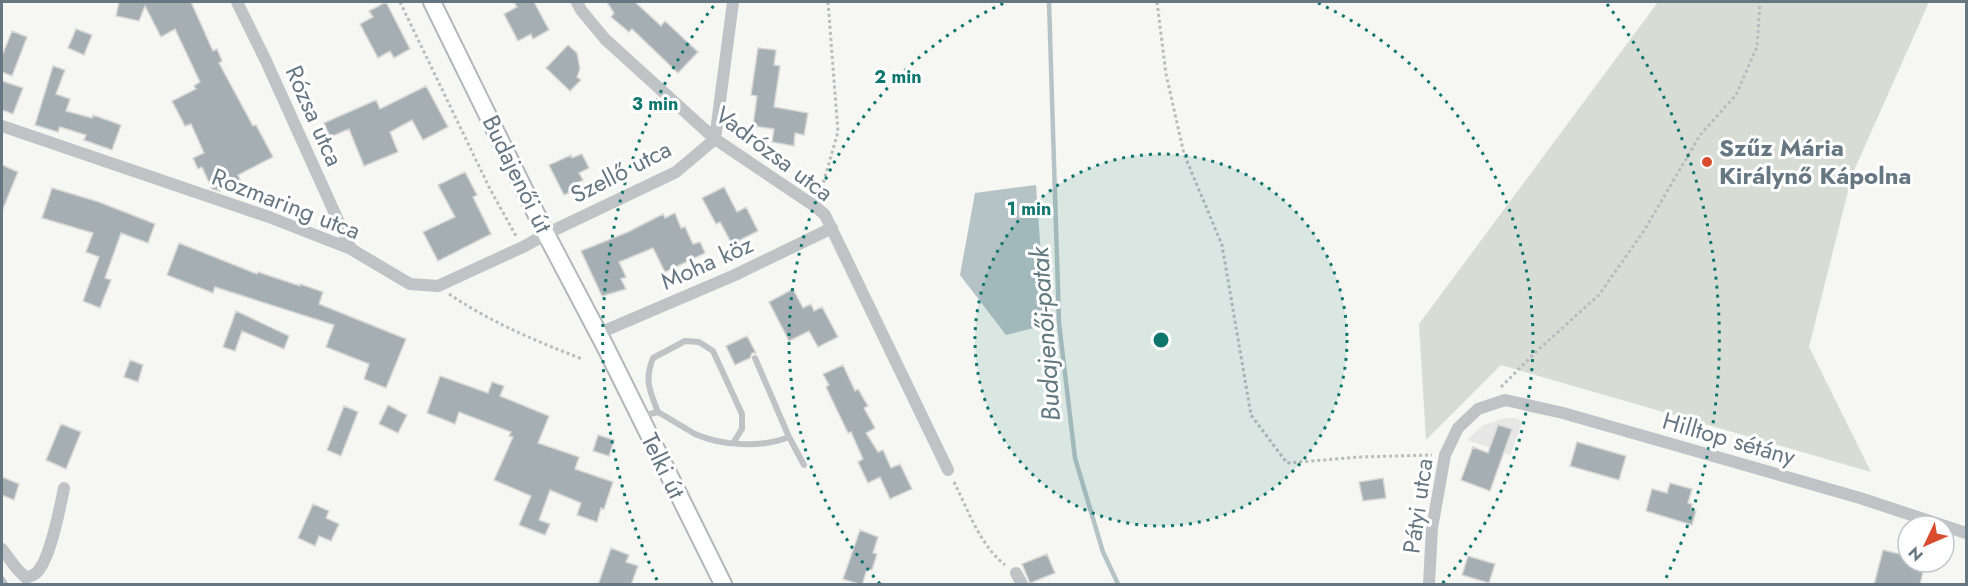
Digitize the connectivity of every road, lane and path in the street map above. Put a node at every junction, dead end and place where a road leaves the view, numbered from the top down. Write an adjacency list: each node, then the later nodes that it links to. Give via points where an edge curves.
1 (237, 2): 15 (street, Rózsa utca)
2 (400, 2): 14 (path, via 489,187)
3 (432, 2): 13 (main road, Budajenői út)
4 (577, 2): 10 (street, Vadrózsa utca, via 605,39)
5 (733, 2): 10 (street)
6 (828, 2): 11 (path, via 838,132)
7 (1157, 2): 25 (path, via 1166,74 1184,154 1222,245 1251,415 1287,463)
8 (1760, 2): 20 (path, via 1757,47 1736,95 1700,135 1606,286)
9 (2, 126): 15 (street, Rozmaring utca)
10 (715, 139): 11 (street, Vadrózsa utca); 13 (street, Szellő utca, via 676,172)
11 (816, 207): 12 (street, Vadrózsa utca)
12 (832, 228): 17 (street, Moha köz); 27 (street, Vadrózsa utca)
13 (546, 234): 14 (street); 17 (main road, Budajenői út)
14 (525, 246): 16 (street)
15 (351, 249): 16 (street, Rozmaring utca, via 410,284)
16 (438, 286): 19 (path, via 517,334)
17 (601, 340): 22 (main road, Telki út)
18 (755, 358): 23 (lane)
19 (582, 359)
20 (1478, 409): 25 (street, Pátyi utca, via 1458,428); 29 (street, Hilltop sétány, via 1505,400 1563,414 1860,498)
21 (658, 412): 22 (lane); 24 (lane, via 697,434); 24 (lane, via 648,386 653,358 685,341 699,342 713,351 742,414 742,429)
22 (639, 417): 32 (main road, Telki út)
23 (789, 437): 24 (lane, via 775,443); 26 (lane)
24 (733, 442)
25 (1445, 455): 33 (street, Pátyi utca, via 1432,528)
26 (804, 465)
27 (948, 470): 31 (path, via 994,556)
28 (64, 488): 30 (street, via 52,537 36,573 26,578)
29 (1966, 533)
30 (2, 549)
31 (1019, 579)
32 (723, 585)
33 (1429, 585)

